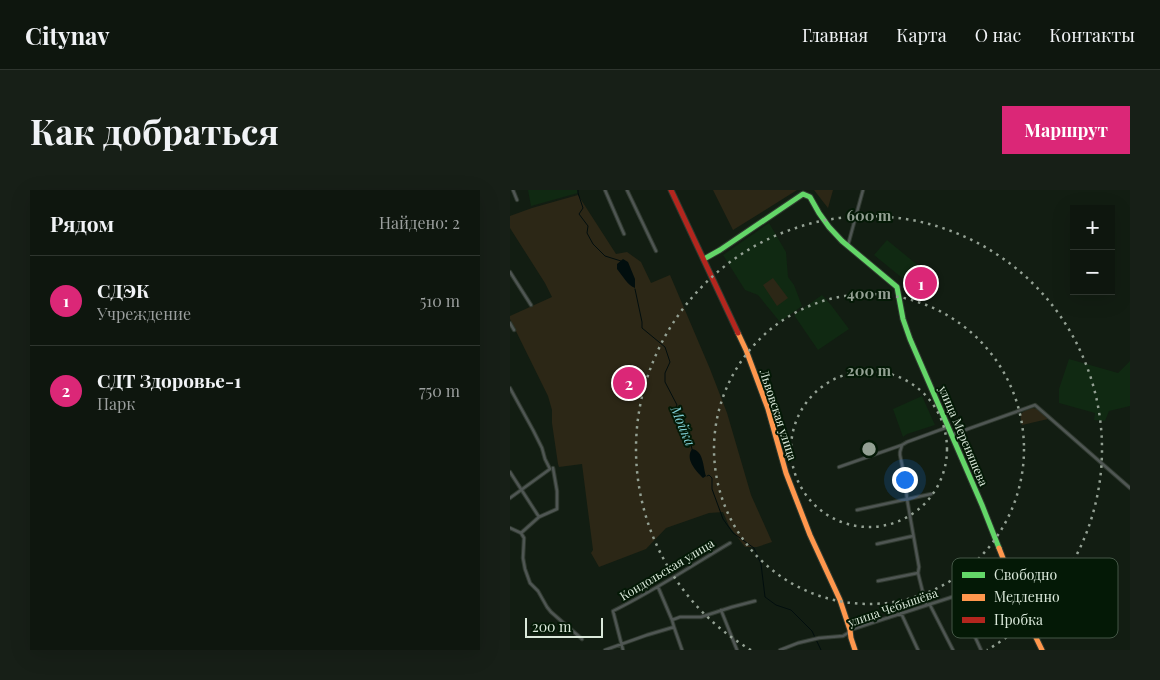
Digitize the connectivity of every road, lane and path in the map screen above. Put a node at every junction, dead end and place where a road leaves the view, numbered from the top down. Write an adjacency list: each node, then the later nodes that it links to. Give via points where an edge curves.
1 (513, 190): 6 (street)
2 (605, 190): 7 (street)
3 (627, 190): 9 (street)
4 (671, 190): 10 (street, Львовская улица)
5 (863, 190): 8 (street)
6 (517, 200)
7 (624, 234)
8 (848, 245): 10 (street, улица Мереняшева, via 829,227 810,197 803,194); 16 (street, улица Мереняшева, via 898,287 907,330)
9 (656, 251)
10 (704, 259): 46 (street, Львовская улица, via 746,350 792,488)
11 (510, 272): 12 (street)
12 (530, 305)
13 (510, 322): 14 (street)
14 (514, 330)
15 (510, 388): 20 (street)
16 (948, 427): 17 (street, улица Мереняшева); 18 (street)
17 (951, 434): 22 (street, via 1035,405); 34 (street, улица Мереняшева)
18 (902, 445): 19 (street); 26 (street, via 900,455)
19 (839, 468)
20 (552, 469): 23 (street); 28 (street, via 557,509)
21 (510, 472): 23 (street)
22 (1130, 488)
23 (521, 489): 25 (street); 28 (street)
24 (931, 494): 26 (street)
25 (510, 498)
26 (907, 499): 27 (street); 31 (street)
27 (857, 510)
28 (539, 517): 30 (street)
29 (510, 528): 30 (street)
30 (521, 533): 49 (street, via 530,583 548,609)
31 (913, 536): 33 (street); 35 (street)
32 (730, 542): 37 (street, Кондольская улица)
33 (876, 544)
34 (1003, 558)
35 (918, 574): 36 (street); 41 (street)
36 (878, 581)
37 (658, 587): 44 (street); 50 (street, Кондольская улица, via 613,611)
38 (952, 597): 40 (street, улица Чебышёва)
39 (754, 601): 42 (street)
40 (930, 604): 41 (street, улица Чебышёва); 58 (street)
41 (926, 605): 43 (street, улица Чебышёва)
42 (721, 610): 44 (street); 54 (street)
43 (901, 613): 46 (street, улица Чебышёва); 57 (street)
44 (672, 620): 45 (street)
45 (674, 627): 50 (street); 53 (street)
46 (850, 630): 55 (street, улица Чебышёва, via 843,636 798,642); 56 (street, Львовская улица)
47 (975, 638): 59 (street)
48 (1036, 638): 60 (street, улица Мереняшева)
49 (582, 639)
50 (621, 644): 51 (street); 52 (street)
51 (605, 650)
52 (624, 650)
53 (682, 650)
54 (736, 650)
55 (780, 650)
56 (855, 650)
57 (918, 650)
58 (953, 650)
59 (981, 650)
60 (1042, 650)

